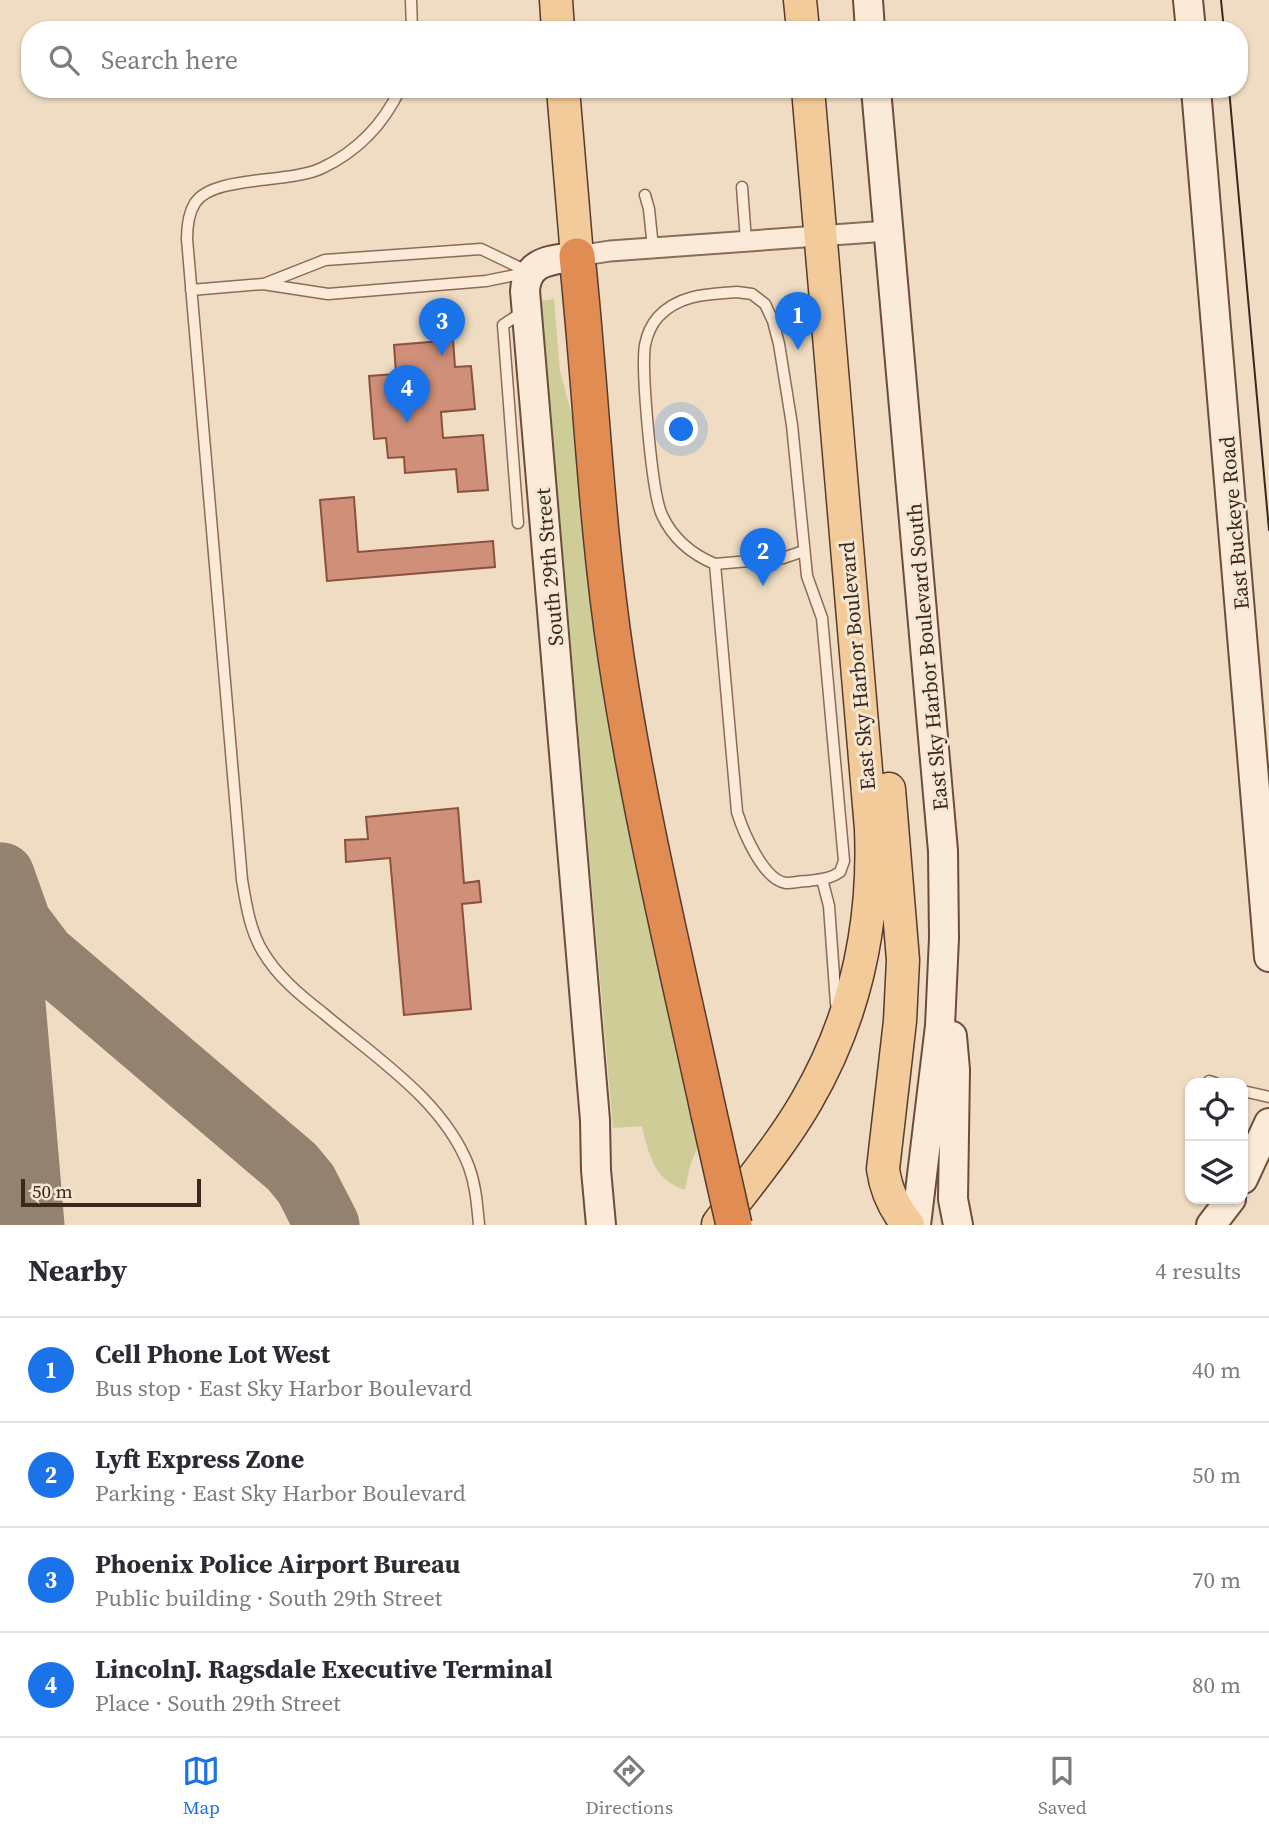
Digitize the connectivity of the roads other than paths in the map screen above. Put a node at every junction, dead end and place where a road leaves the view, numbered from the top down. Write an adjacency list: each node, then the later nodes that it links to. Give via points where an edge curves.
1 (411, 0): 6 (lane)
2 (556, 0): 7 (main road)
3 (800, 0): 8 (main road)
4 (868, 0): 9 (street)
5 (1188, 0): 10 (street)
6 (412, 21)
7 (557, 21)
8 (802, 21)
9 (869, 21)
10 (1190, 21)
11 (395, 98): 25 (lane, via 376,129 321,169 217,188 195,202 187,225)
12 (564, 98): 22 (main road)
13 (809, 98): 19 (main road, East Sky Harbor Boulevard)
14 (877, 98): 18 (street, East Sky Harbor Boulevard South)
15 (1197, 98): 31 (street, East Buckeye Road)
16 (742, 187): 20 (lane)
17 (645, 195): 21 (lane)
18 (888, 230): 19 (street); 30 (street, East Sky Harbor Boulevard South, via 941,808)
19 (820, 235): 20 (street); 28 (main road, East Sky Harbor Boulevard)
20 (746, 241): 21 (street)
21 (653, 248): 22 (street)
22 (577, 256): 23 (street, via 545,262); 41 (highway, bridge, via 616,657 642,802)
23 (529, 272): 24 (lane, via 486,281 328,294); 24 (lane, via 481,249 325,260); 39 (street, South 29th Street, via 532,522 594,1106)
24 (263, 284): 25 (lane)
25 (191, 290): 38 (lane, via 242,880 252,927 275,970 444,1122 469,1168)
26 (804, 551): 27 (lane, via 783,558); 27 (lane, via 792,425 773,321 765,304 752,295 704,294 685,299 658,317 647,337 644,356 660,512 683,546); 29 (lane, via 807,576 822,618 844,861 840,872)
27 (715, 565): 29 (lane, via 741,825 777,880)
28 (855, 634): 32 (main road, East Sky Harbor Boulevard, via 872,885 857,980); 42 (main road, via 889,785 894,833 902,979 883,1169 887,1191)
29 (822, 879): 32 (lane, via 835,972)
30 (944, 938): 43 (street, East Sky Harbor Boulevard South, via 936,1064); 44 (street, via 955,1070 953,1185)
31 (1269, 957)
32 (835, 1044): 40 (main road, East Sky Harbor Boulevard, via 805,1103)
33 (1248, 1092): 34 (lane)
34 (1269, 1097)
35 (1269, 1123): 36 (street)
36 (1248, 1169)
37 (1227, 1204): 45 (street)
38 (479, 1225)
39 (601, 1225)
40 (717, 1225)
41 (734, 1225)
42 (908, 1225)
43 (916, 1225)
44 (958, 1225)
45 (1211, 1225)

